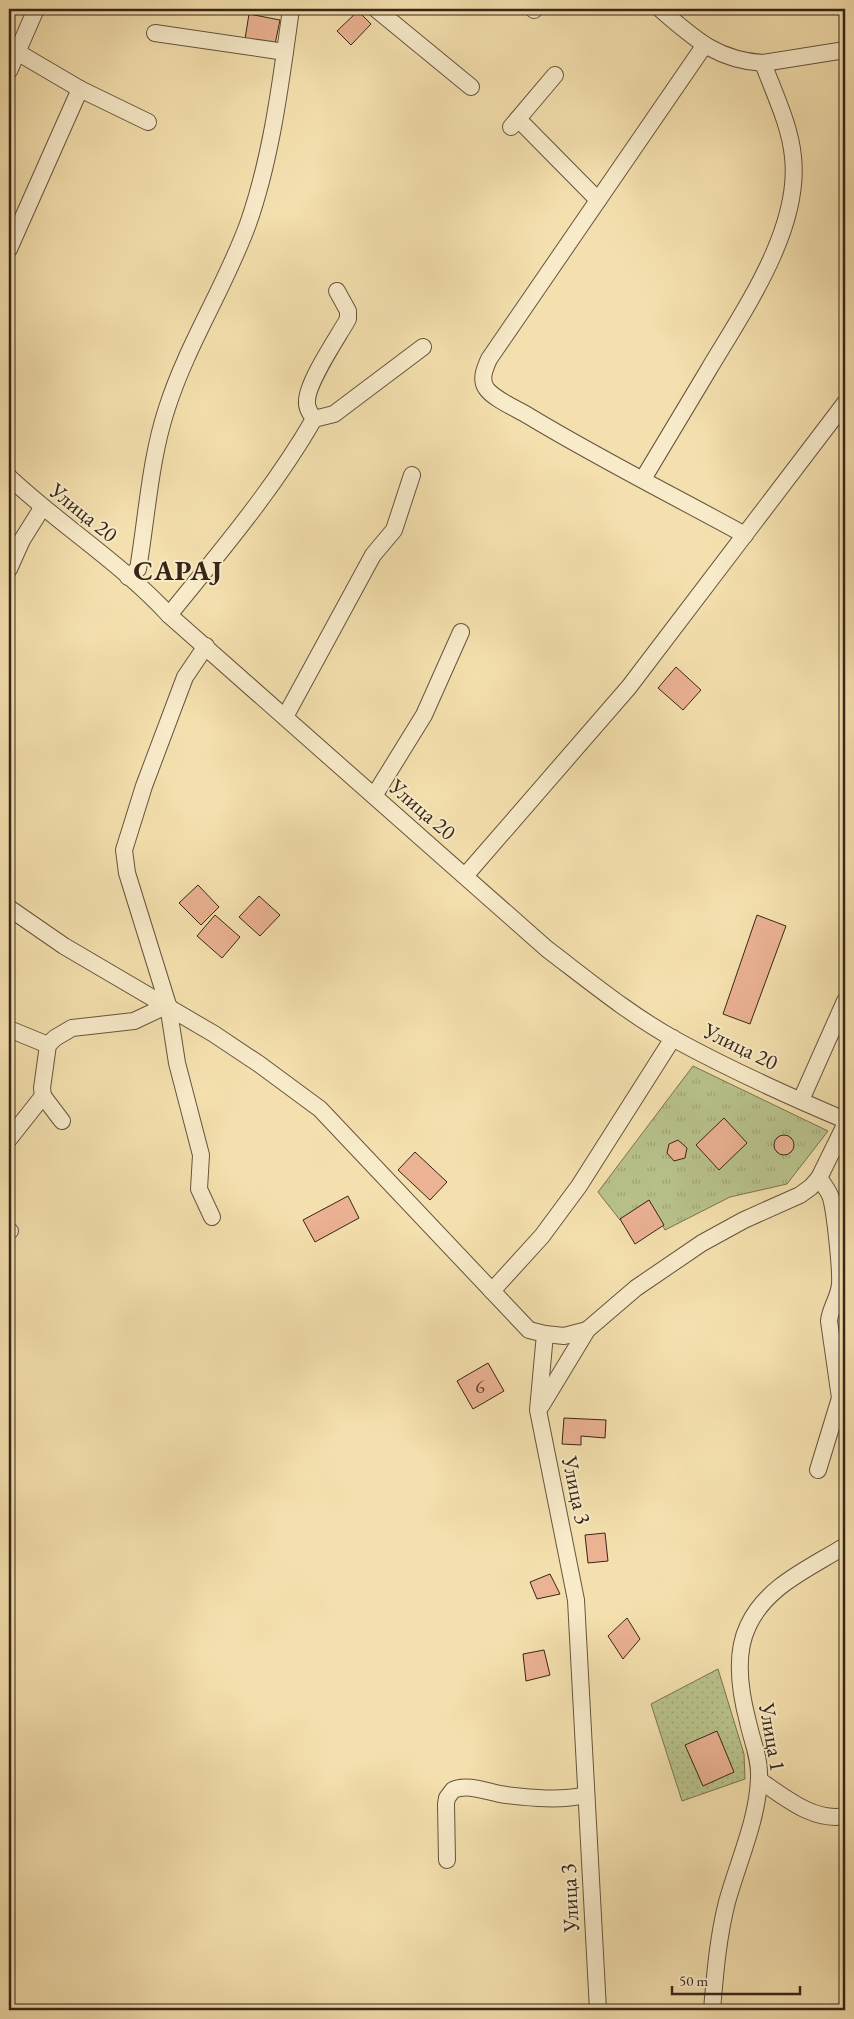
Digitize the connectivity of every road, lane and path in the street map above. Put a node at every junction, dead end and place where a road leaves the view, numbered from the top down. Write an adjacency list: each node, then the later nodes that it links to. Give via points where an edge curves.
1 (36, 9): 8 (street)
2 (291, 9): 9 (street)
3 (376, 9): 13 (street)
4 (660, 9): 6 (street)
5 (155, 33): 9 (street)
6 (704, 46): 10 (street, via 733,58); 16 (street)
7 (845, 50): 10 (street)
8 (17, 52): 11 (street); 14 (street)
9 (285, 52): 28 (street, via 262,176 248,223 166,410 138,569)
10 (763, 63): 24 (street, via 793,157 793,185 786,220 759,282 736,324)
11 (9, 71)
12 (555, 75): 16 (street, via 514,123)
13 (471, 87)
14 (80, 89): 15 (street); 17 (street)
15 (148, 122)
16 (598, 200): 24 (street, via 489,359 483,379 486,388 502,400)
17 (9, 249)
18 (336, 291): 21 (street, via 348,310 348,319 312,385 307,401)
19 (423, 347): 21 (street, via 334,414)
20 (845, 403): 26 (street)
21 (314, 419): 29 (street, via 295,453 252,513)
22 (412, 475): 32 (street, via 394,530 373,555)
23 (9, 477): 25 (street, Улица 20)
24 (642, 479): 26 (street)
25 (42, 508): 27 (street); 28 (street, Улица 20)
26 (745, 534): 34 (street, via 629,687)
27 (9, 569)
28 (128, 577): 29 (street, Улица 20, via 142,586)
29 (169, 615): 31 (street, Улица 20)
30 (461, 632): 33 (street, via 424,715)
31 (206, 646): 32 (street, Улица 20); 37 (street, via 185,677 124,850 127,873)
32 (285, 717): 33 (street, Улица 20)
33 (374, 796): 34 (street, Улица 20)
34 (465, 876): 39 (street, Улица 20, via 554,954 617,1002)
35 (9, 908): 37 (street, via 64,946)
36 (845, 1001): 42 (street)
37 (168, 1005): 40 (street, via 134,1021 72,1028); 48 (street, via 176,1063 201,1155 199,1189); 49 (street, via 259,1064 320,1109)
38 (9, 1029): 40 (street)
39 (673, 1038): 42 (street, Улица 20); 49 (street, via 579,1186 542,1236)
40 (48, 1045): 41 (street, via 42,1080)
41 (44, 1096): 44 (street); 46 (street)
42 (800, 1100): 43 (street, Улица 20)
43 (845, 1120)
44 (62, 1121)
45 (845, 1125): 47 (street)
46 (9, 1139)
47 (819, 1178): 50 (street, via 800,1195 702,1243 636,1288); 53 (street, via 831,1198 835,1229 840,1285 828,1321 840,1398)
48 (212, 1217)
49 (492, 1291): 51 (street, via 529,1330)
50 (587, 1330): 51 (street, via 564,1336); 52 (street)
51 (545, 1334): 52 (street, Улица 3)
52 (538, 1410): 56 (street, Улица 3, via 576,1600)
53 (818, 1470)
54 (845, 1546): 55 (street, Улица 1, via 774,1591 759,1606 747,1628 740,1652 741,1686 759,1762)
55 (759, 1780): 57 (street, via 812,1812 830,1817); 60 (street, Улица 1, via 727,1904)
56 (586, 1795): 58 (street, via 558,1799 504,1795 466,1787 453,1790 446,1804); 59 (street, Улица 3)
57 (845, 1816)
58 (447, 1860)
59 (598, 2010)
60 (712, 2010)

